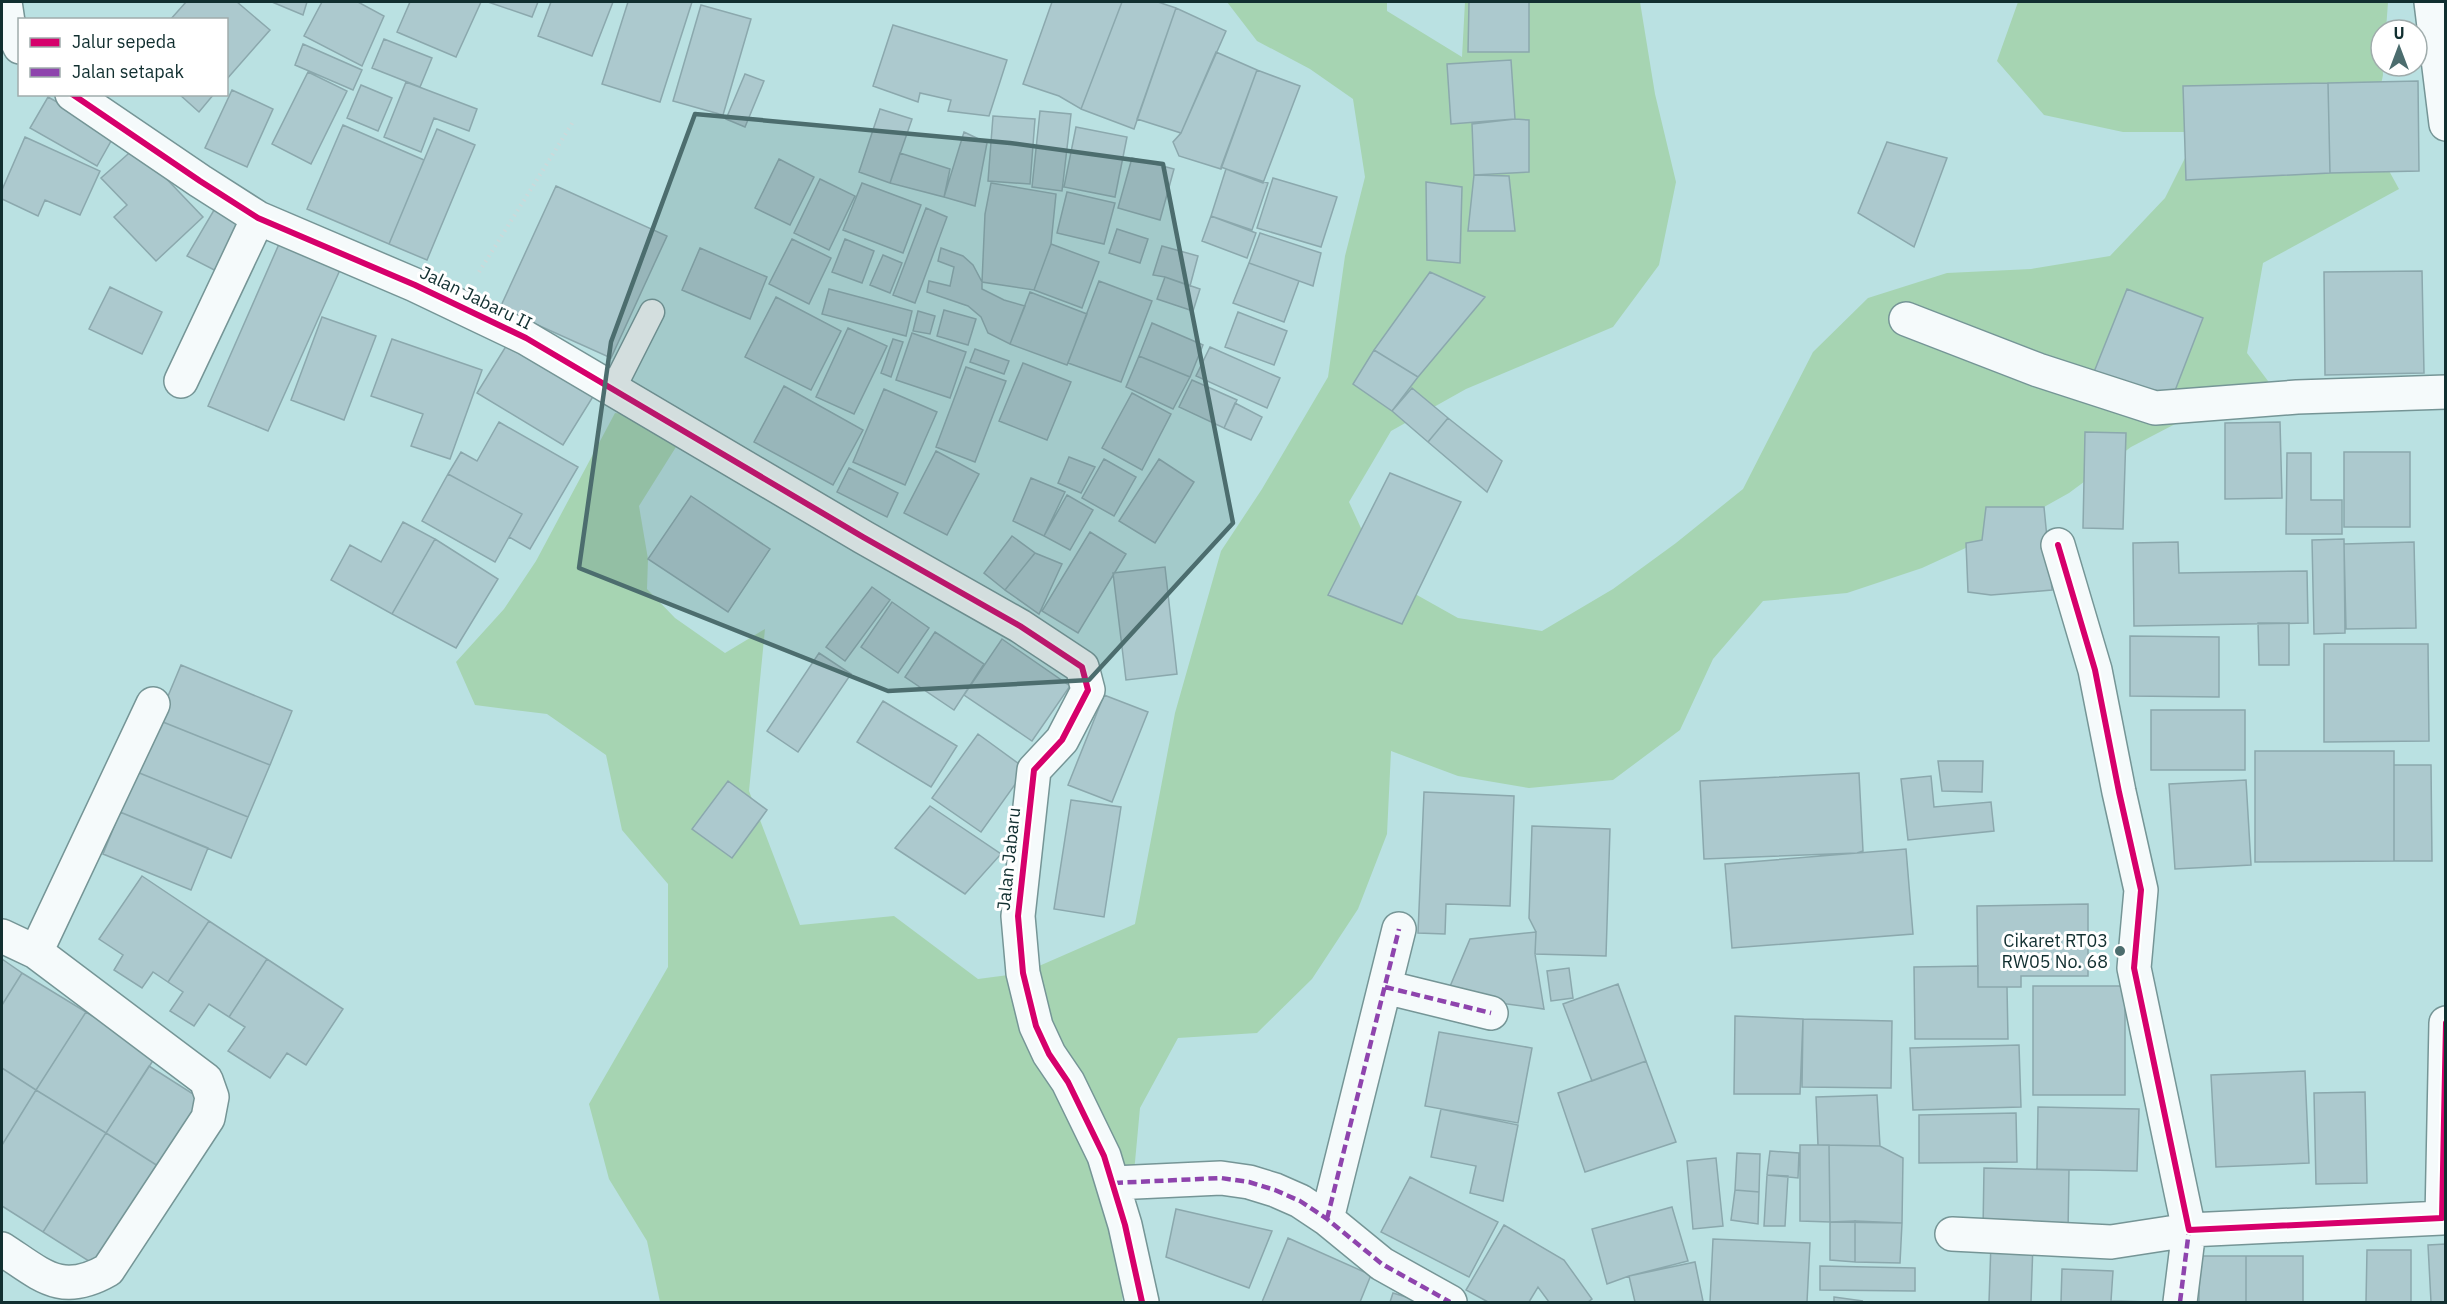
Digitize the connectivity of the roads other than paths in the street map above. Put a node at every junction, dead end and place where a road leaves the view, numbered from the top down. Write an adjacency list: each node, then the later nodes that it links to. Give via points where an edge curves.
1 (5, 2): 3 (street, via 8,22)
2 (2431, 2): 5 (street)
3 (18, 43)
4 (75, 96): 6 (street, Jalan Jabaru II)
5 (2445, 124)
6 (258, 218): 9 (street); 10 (street, Jalan Jabaru II, via 526,338)
7 (652, 312): 10 (lane)
8 (1906, 319): 11 (street, via 2038,370 2155,408)
9 (180, 381)
10 (613, 389): 12 (street, Jalan Jabaru II)
11 (2445, 392)
12 (863, 537): 21 (street, Jalan Jabaru, via 1020,626 1082,667 1088,690 1062,740 1034,770 1018,916 1023,973 1036,1026 1092,1129)
13 (2058, 545): 24 (street, via 2095,670 2141,890 2134,968)
14 (153, 704): 17 (street)
15 (1399, 929): 18 (street)
16 (2, 936): 17 (street)
17 (36, 952): 26 (street, via 206,1080 212,1097 208,1118 108,1270 89,1281 68,1284 46,1278)
18 (1385, 987): 19 (street); 23 (street)
19 (1491, 1013)
20 (2445, 1023): 22 (street)
21 (1114, 1183): 23 (street, via 1221,1178 1249,1182 1300,1201); 27 (street, Jalan Jabaru)
22 (2444, 1218): 24 (street)
23 (1327, 1219): 28 (street, via 1382,1264)
24 (2189, 1230): 25 (street, via 2110,1242); 29 (street)
25 (1952, 1234)
26 (2, 1249)
27 (1142, 1302)
28 (1450, 1302)
29 (2180, 1302)

